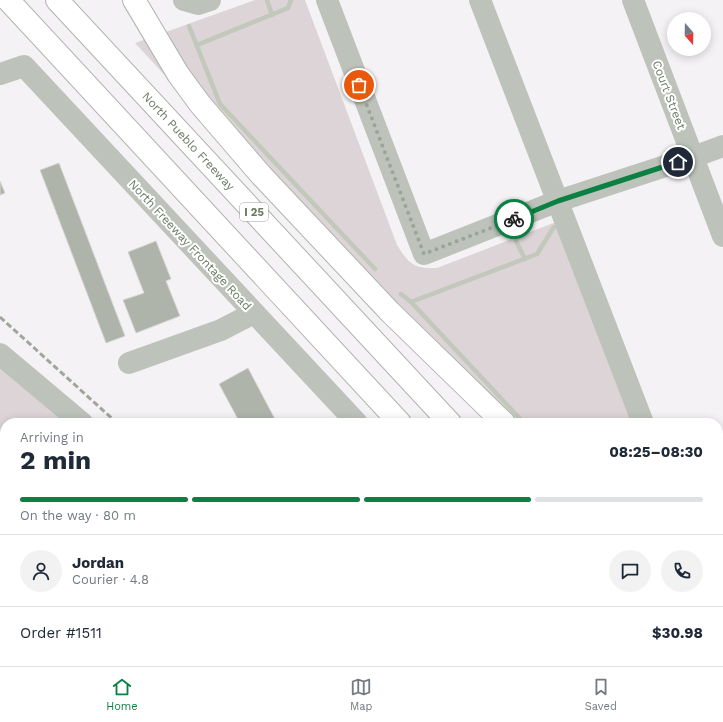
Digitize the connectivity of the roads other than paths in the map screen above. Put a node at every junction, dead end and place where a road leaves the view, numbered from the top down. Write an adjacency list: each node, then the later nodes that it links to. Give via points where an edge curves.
1 (8, 0): 19 (highway)
2 (57, 0): 20 (highway, North Pueblo Freeway / I 25)
3 (134, 0): 21 (highway, via 178,74 260,175 390,312)
4 (184, 0): 5 (street, via 198,4)
5 (210, 0)
6 (327, 0): 12 (street, via 424,254)
7 (480, 0): 12 (street)
8 (633, 0): 11 (street, Court Street)
9 (0, 74): 14 (street, North Freeway Frontage Road, via 24,66)
10 (723, 146): 11 (street)
11 (693, 157): 12 (street); 13 (street, Court Street)
12 (558, 201): 22 (street)
13 (723, 236)
14 (254, 312): 16 (street, via 221,330); 18 (street, North Freeway Frontage Road)
15 (0, 354): 17 (street)
16 (129, 363)
17 (76, 418)
18 (352, 418)
19 (395, 418)
20 (445, 418)
21 (499, 418)
22 (641, 418)

